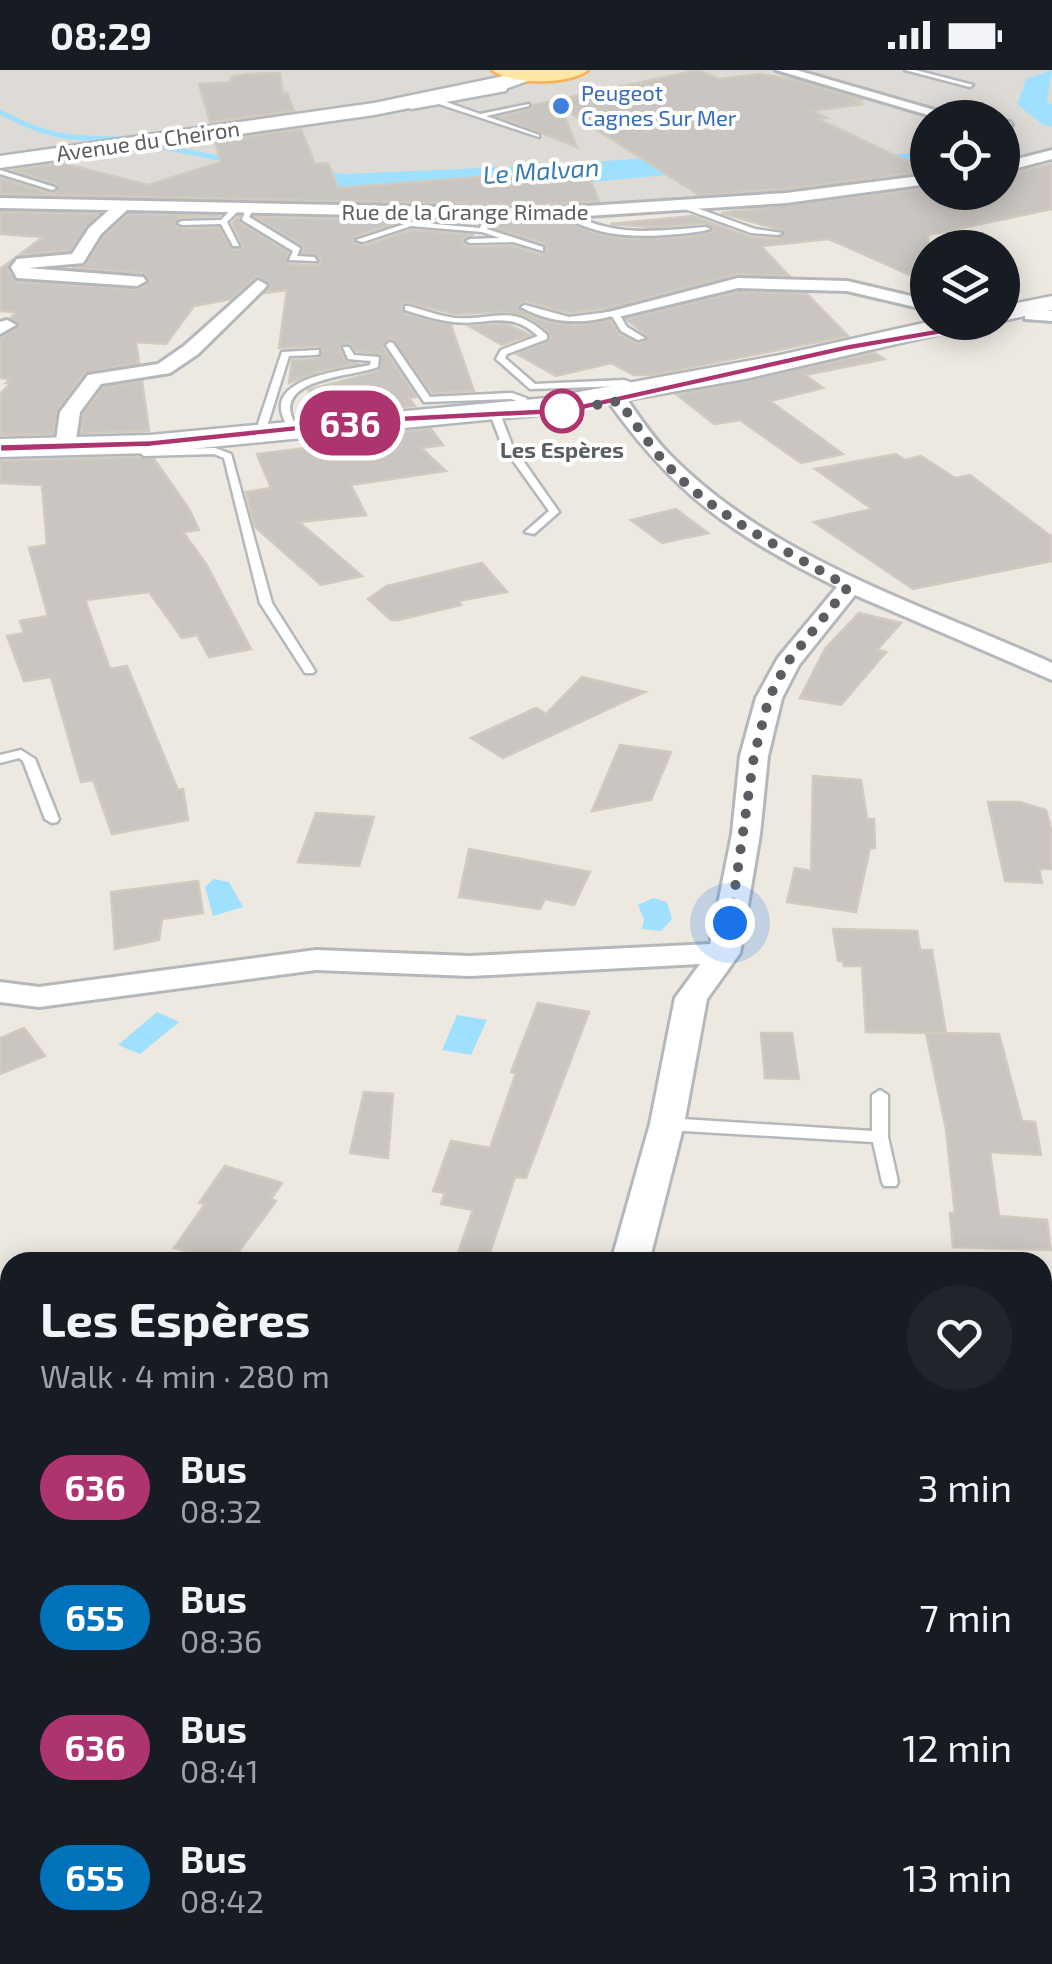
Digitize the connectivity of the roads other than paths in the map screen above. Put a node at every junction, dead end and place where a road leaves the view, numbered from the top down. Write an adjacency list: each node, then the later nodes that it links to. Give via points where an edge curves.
1 (578, 70): 4 (main road)
2 (782, 70): 8 (street)
3 (908, 70): 5 (lane)
4 (503, 75): 6 (main road, Avenue du Cheiron)
5 (970, 86)
6 (430, 98): 9 (lane); 12 (main road, Avenue du Cheiron)
7 (527, 105): 9 (lane)
8 (910, 105)
9 (478, 115): 10 (lane)
10 (537, 136)
11 (1052, 154): 13 (street)
12 (0, 162)
13 (1020, 163)
14 (0, 172): 16 (lane)
15 (910, 181): 19 (street, Rue de la Grange Rimade)
16 (52, 188)
17 (0, 203): 18 (street, Rue de la Grange Rimade)
18 (122, 206): 20 (street, Rue de la Grange Rimade); 35 (street, via 77,259)
19 (688, 207): 21 (street, Rue de la Grange Rimade); 26 (lane)
20 (248, 210): 22 (lane); 23 (street, Rue de la Grange Rimade); 27 (lane); 33 (lane, via 245,218 296,250 292,258)
21 (564, 213): 23 (street, Rue de la Grange Rimade); 25 (lane, via 618,235)
22 (223, 222): 24 (lane); 31 (lane)
23 (486, 222): 28 (lane, via 412,224); 29 (lane)
24 (182, 223)
25 (706, 229)
26 (778, 233)
27 (290, 234)
28 (360, 240)
29 (514, 240): 30 (lane); 32 (lane)
30 (470, 241)
31 (236, 244)
32 (540, 249)
33 (314, 259)
34 (3, 260): 35 (street)
35 (23, 263): 36 (street, via 23,274 50,279)
36 (137, 282)
37 (258, 286): 56 (street, via 164,369 95,378 70,412)
38 (910, 301): 42 (street, via 847,286 738,283)
39 (524, 307): 42 (lane, via 576,322)
40 (408, 308): 49 (lane, via 458,321 510,315 532,325 544,337 500,359 533,387 624,383)
41 (1047, 311): 43 (main road)
42 (614, 313): 45 (lane)
43 (1020, 315)
44 (910, 335): 49 (main road)
45 (640, 338)
46 (390, 345): 51 (lane, via 428,400 512,396)
47 (346, 349): 53 (lane, via 350,357 376,359 374,368 296,386 282,413)
48 (316, 352): 54 (lane, via 285,354)
49 (648, 390): 50 (main road)
50 (617, 398): 51 (main road); 59 (street, via 662,460 698,492)
51 (530, 411): 52 (main road)
52 (495, 414): 53 (main road); 58 (lane, via 507,445 554,512)
53 (293, 429): 54 (main road)
54 (260, 433): 55 (main road)
55 (134, 444): 56 (main road); 60 (lane, via 144,453 228,456 266,603)
56 (64, 447): 57 (main road)
57 (0, 448)
58 (530, 532)
59 (848, 587): 61 (street); 64 (street, via 787,663 769,698)
60 (309, 670)
61 (1052, 672)
62 (0, 758): 63 (lane, via 20,754 29,760)
63 (52, 819)
64 (724, 952): 65 (street, via 470,966 316,960 40,997); 67 (street, via 691,998)
65 (0, 992)
66 (880, 1095): 68 (lane)
67 (668, 1124): 68 (lane); 70 (street)
68 (880, 1138): 69 (lane)
69 (890, 1182)
70 (633, 1252)

